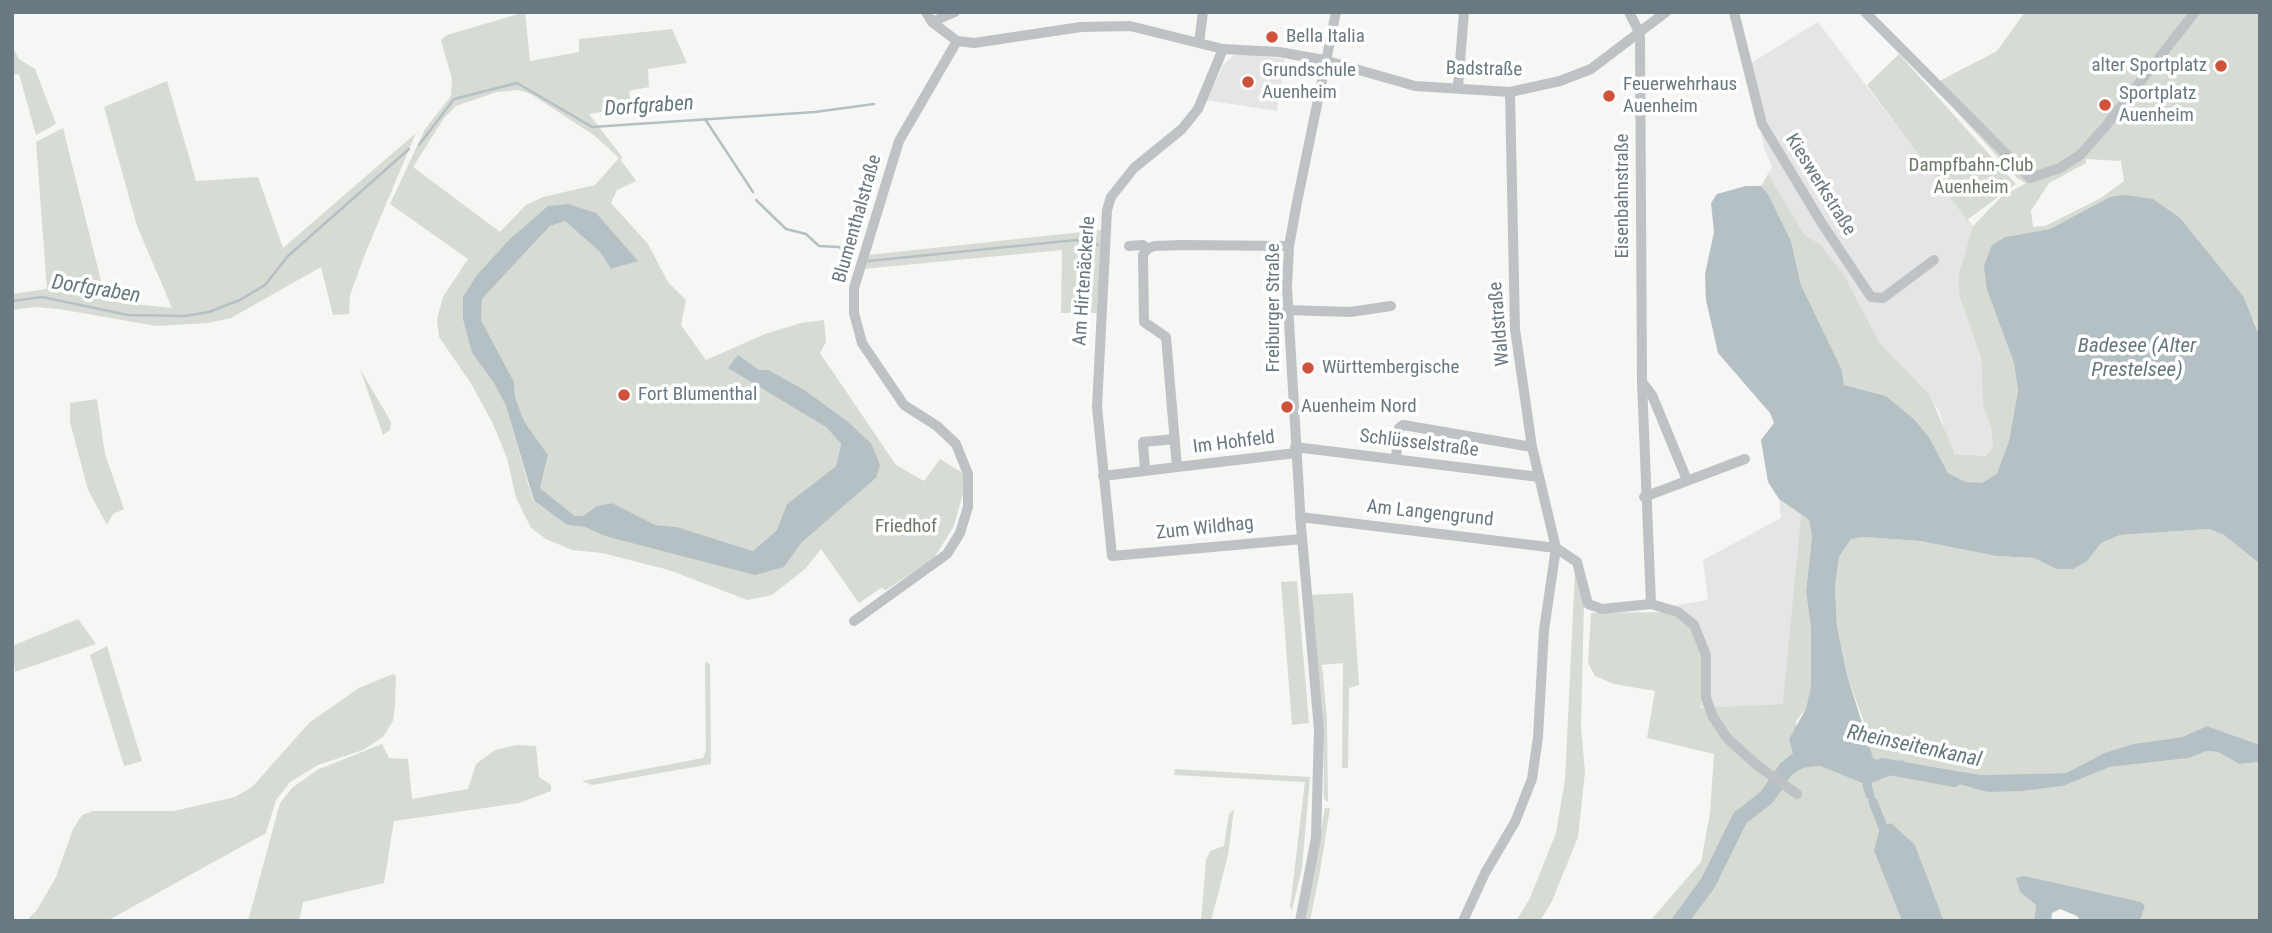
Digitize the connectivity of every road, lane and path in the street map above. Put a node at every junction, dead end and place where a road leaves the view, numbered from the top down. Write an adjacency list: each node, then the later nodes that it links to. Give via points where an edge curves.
1 (955, 12): 10 (street)
2 (1203, 12): 13 (street)
3 (1336, 12): 15 (street, Freiburger Straße)
4 (1464, 12): 16 (street)
5 (1629, 12): 11 (street, Eisenbahnstraße)
6 (1666, 12): 11 (street, Badstraße)
7 (1734, 12): 21 (street, Kieswerkstraße, via 1762,124 1871,297 1884,299)
8 (1865, 12): 9 (street, via 2030,178 2080,155)
9 (2195, 12)
10 (929, 17): 12 (street)
11 (1640, 34): 17 (street, Badstraße, via 1575,76); 24 (street, Eisenbahnstraße)
12 (957, 41): 13 (street, Badstraße, via 1002,40 1096,25 1130,26); 41 (street, Blumenthalstraße, via 899,141 854,288 854,313 862,343 904,405 956,443 968,474 968,507 947,554)
13 (1199, 43): 14 (street, Badstraße)
14 (1223, 49): 15 (street, Badstraße); 32 (street, Am Hirtenäckerle, via 1198,109 1182,129 1134,168 1111,197 1107,210 1097,368)
15 (1324, 60): 16 (street, Badstraße, via 1394,82); 19 (street, Freiburger Straße)
16 (1458, 87): 17 (street, Badstraße)
17 (1510, 92): 26 (street, Waldstraße, via 1514,317)
18 (1129, 246): 20 (street)
19 (1289, 246): 20 (street); 23 (street, Freiburger Straße)
20 (1147, 249): 25 (street, Im Hohfeld, via 1143,255 1144,322 1166,337)
21 (1934, 260)
22 (1391, 306): 23 (street, via 1350,312)
23 (1287, 310): 27 (street, Freiburger Straße)
24 (1642, 382): 34 (street, Eisenbahnstraße, via 1652,395); 35 (street, Eisenbahnstraße)
25 (1175, 439): 30 (street, Im Hohfeld); 31 (street, Im Hohfeld, via 1143,442)
26 (1532, 447): 28 (street, via 1404,425 1399,428); 33 (street, Waldstraße)
27 (1295, 450): 28 (street, Schlüsselstraße); 30 (street, Im Hohfeld); 36 (street, Freiburger Straße)
28 (1396, 458): 33 (street, Schlüsselstraße)
29 (1745, 459): 34 (street)
30 (1177, 467): 31 (street, Im Hohfeld)
31 (1145, 471): 32 (street, Im Hohfeld)
32 (1104, 476): 39 (street, Am Hirtenäckerle)
33 (1539, 477): 38 (street, Waldstraße)
34 (1687, 480): 35 (street)
35 (1644, 497): 40 (street, Eisenbahnstraße)
36 (1300, 517): 37 (street, Freiburger Straße); 38 (street, Am Langengrund)
37 (1302, 539): 39 (street, Zum Wildhag); 43 (street, Freiburger Straße, via 1319,779 1317,838)
38 (1556, 548): 40 (street, via 1577,562 1588,604 1594,608); 44 (street, Waldstraße, via 1532,779 1515,822)
39 (1112, 556)
40 (1651, 604): 42 (street, via 1678,612 1695,625 1706,655 1706,698 1713,718 1727,738)
41 (854, 621)
42 (1797, 794)
43 (1300, 921)
44 (1463, 921)

